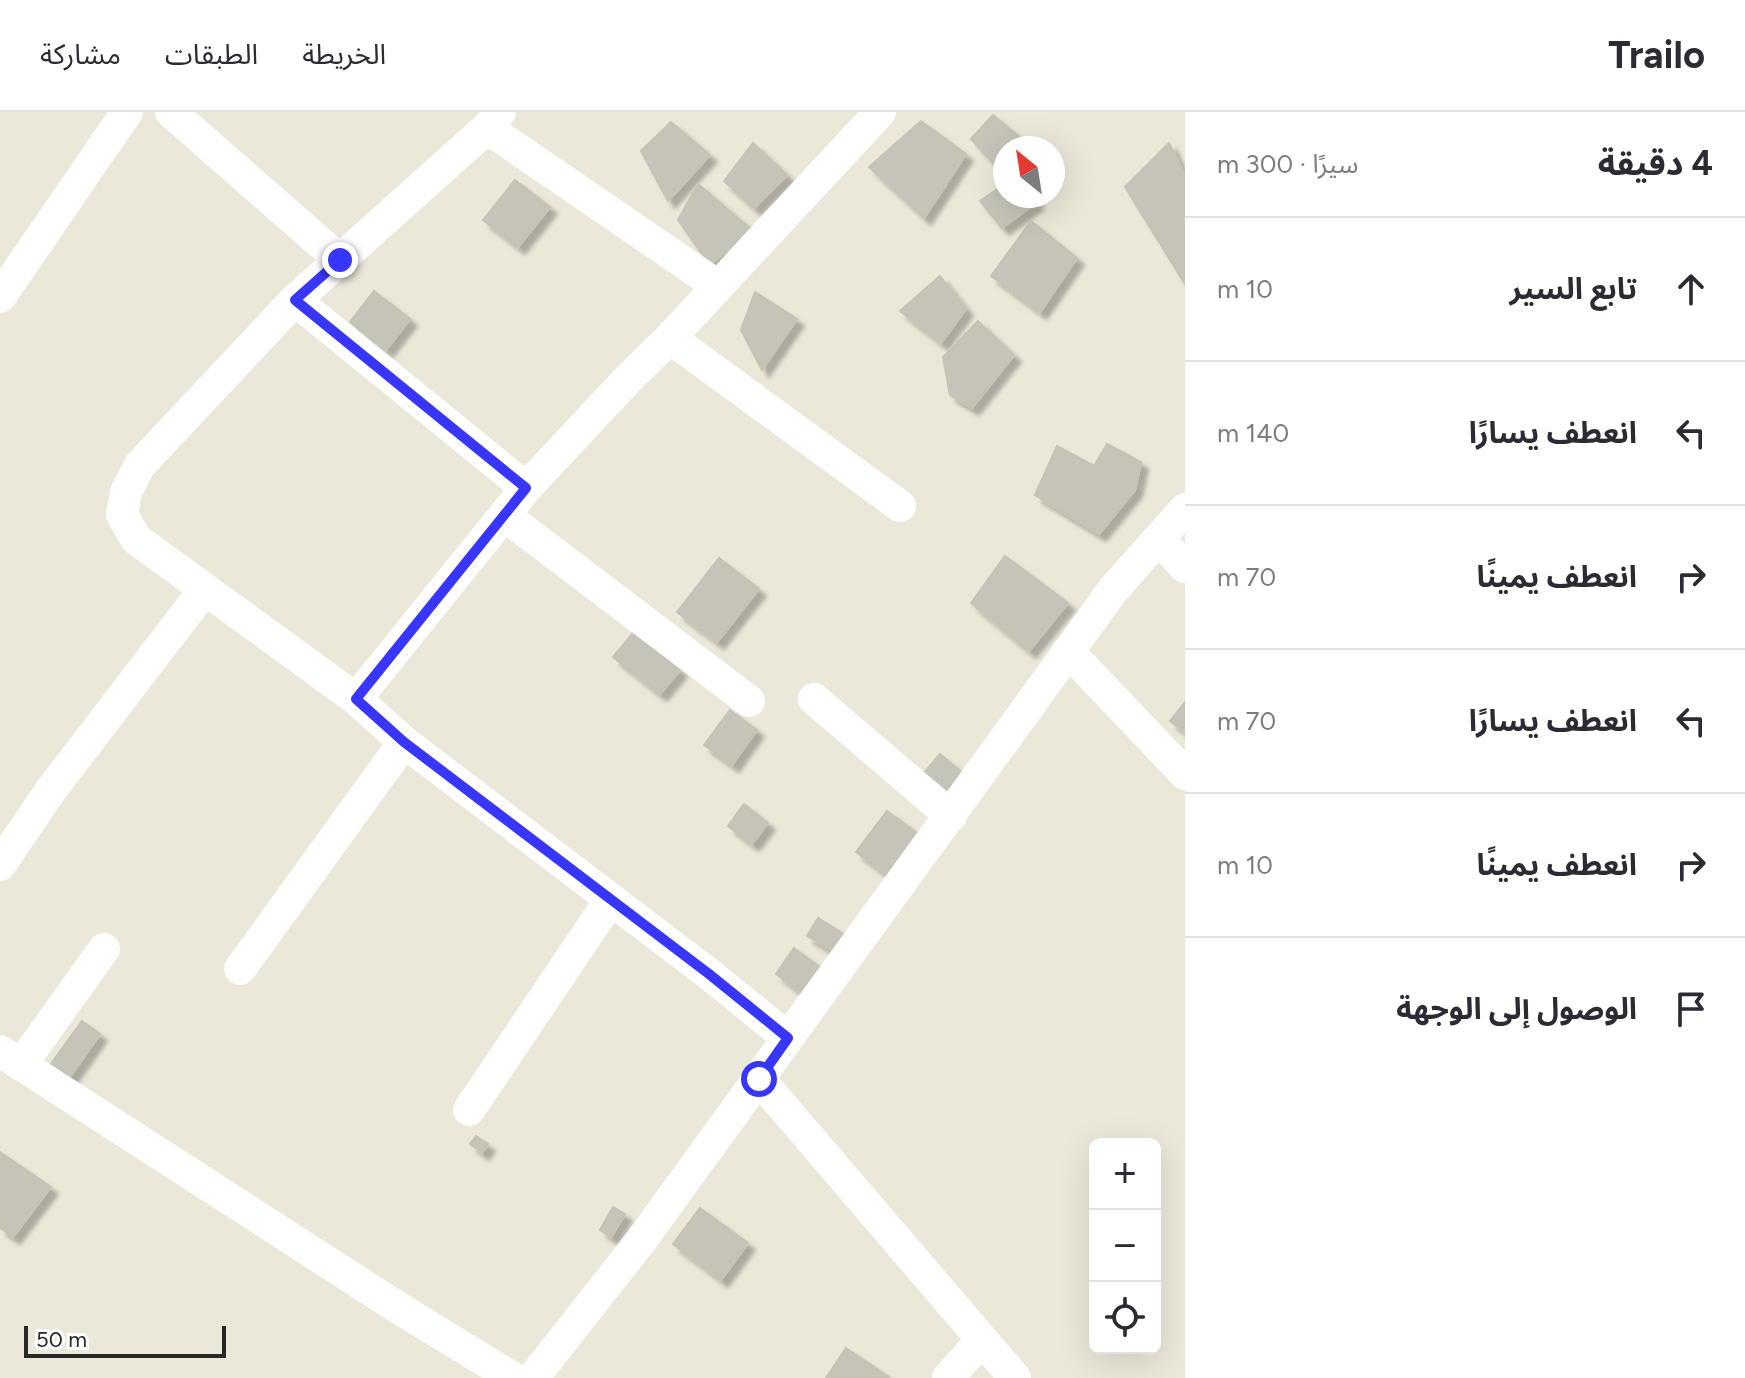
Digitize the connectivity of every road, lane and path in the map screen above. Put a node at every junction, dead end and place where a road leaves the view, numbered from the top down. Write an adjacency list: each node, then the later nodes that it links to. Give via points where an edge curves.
1 (127, 112): 7 (street)
2 (171, 112): 5 (street)
3 (880, 112): 6 (street)
4 (494, 120): 5 (street); 6 (street)
5 (340, 260): 8 (street)
6 (718, 286): 9 (street)
7 (0, 297)
8 (295, 300): 10 (street); 16 (street, via 140,465 126,492 122,515 136,539)
9 (670, 338): 10 (street); 11 (street)
10 (526, 488): 13 (street)
11 (900, 506)
12 (1185, 509): 14 (street)
13 (504, 515): 18 (street); 20 (street)
14 (1159, 539): 15 (street); 17 (street, via 1113,590)
15 (1185, 567)
16 (205, 589): 18 (street); 24 (street)
17 (1070, 653): 22 (street); 23 (street)
18 (356, 699): 21 (street)
19 (814, 699): 23 (street)
20 (749, 701)
21 (404, 742): 25 (street); 27 (street)
22 (1185, 774)
23 (951, 816): 28 (street)
24 (0, 865)
25 (611, 899): 28 (street); 31 (street)
26 (104, 949): 29 (street)
27 (240, 969)
28 (788, 1038): 30 (street)
29 (10, 1058): 33 (street)
30 (759, 1079): 32 (street); 34 (street)
31 (469, 1110)
32 (982, 1340): 35 (street); 36 (street)
33 (513, 1378)
34 (533, 1378)
35 (948, 1378)
36 (1015, 1378)

